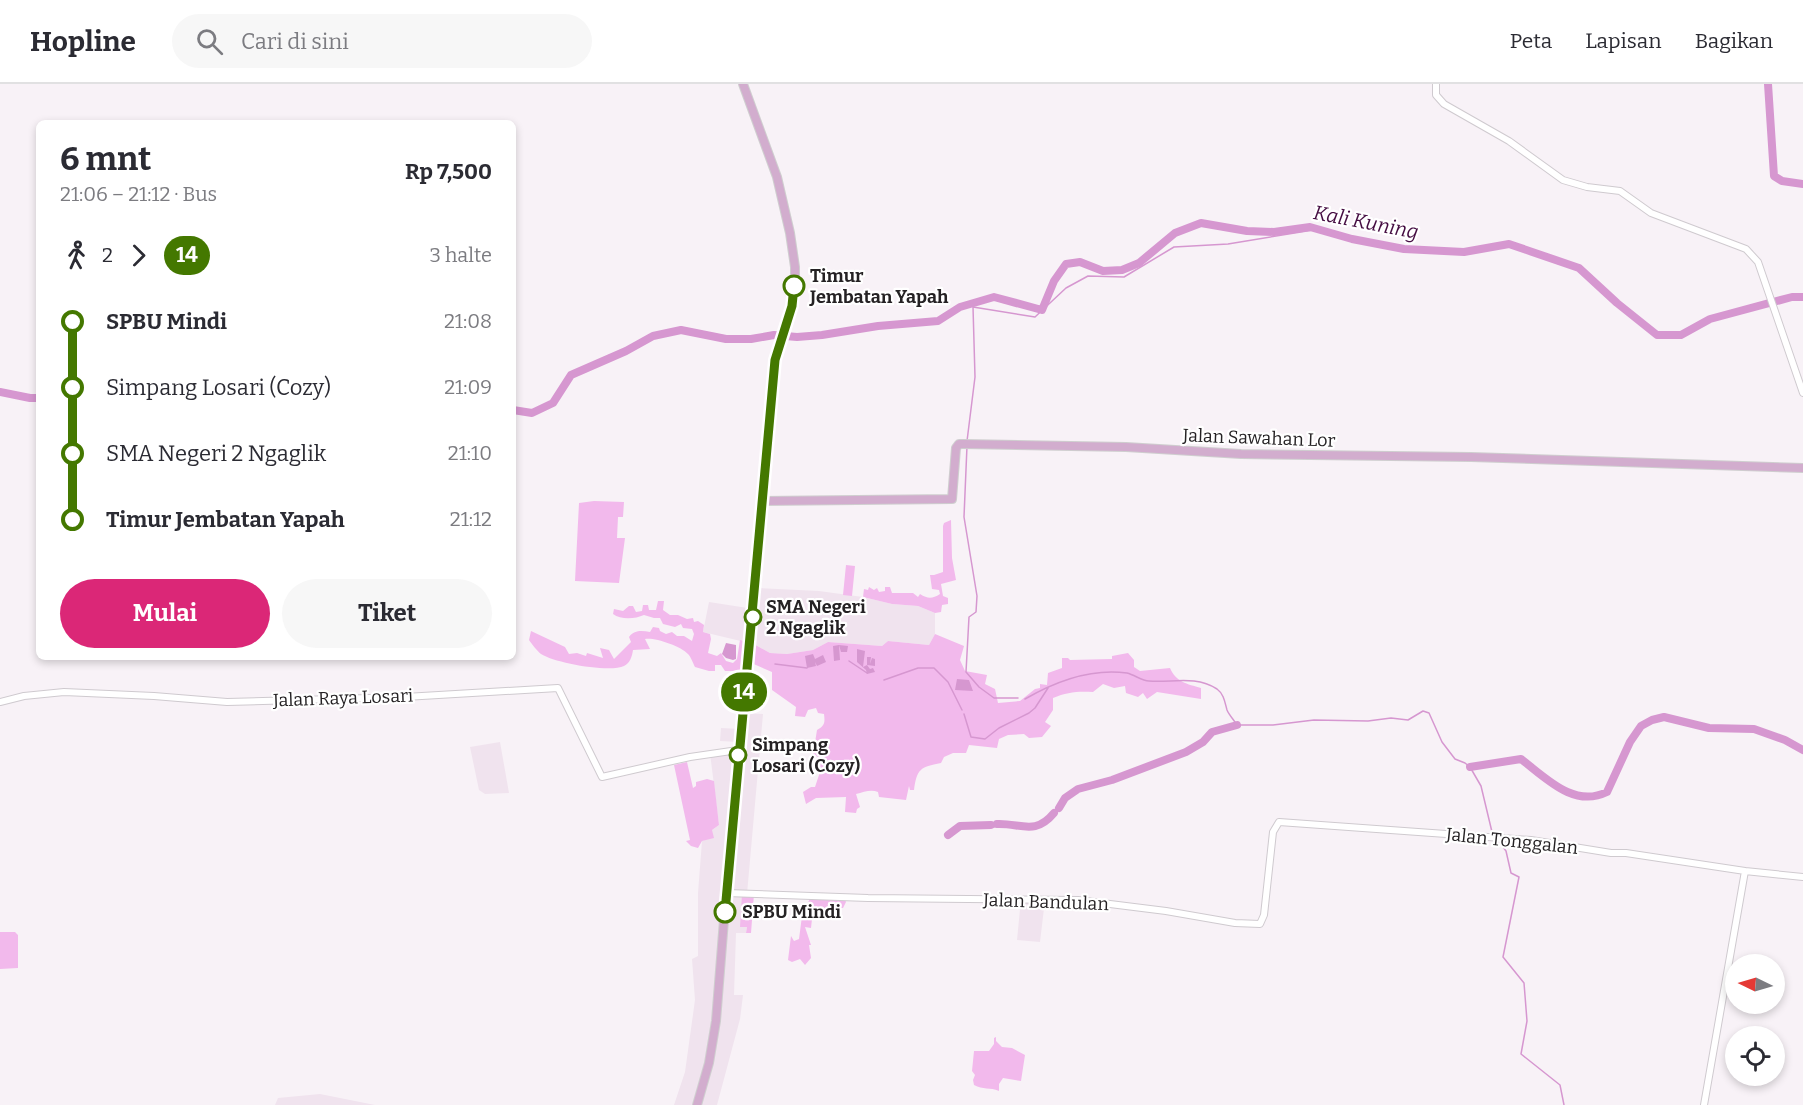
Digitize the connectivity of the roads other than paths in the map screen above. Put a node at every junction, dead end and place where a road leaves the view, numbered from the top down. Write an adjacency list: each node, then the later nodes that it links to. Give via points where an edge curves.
1 (743, 84): 5 (main road, via 776,174 795,267 792,306 775,360)
2 (1436, 84): 3 (street, via 1436,95 1443,104 1509,141 1563,180 1587,188 1620,191 1651,213 1746,249 1758,262)
3 (1803, 393)
4 (1803, 468): 5 (main road, Jalan Sawahan Lor, via 959,444 952,499)
5 (762, 501): 7 (main road)
6 (0, 702): 7 (street, Jalan Raya Losari, via 56,693 236,702 558,688 602,777)
7 (738, 750): 11 (main road)
8 (1279, 822): 9 (street, Jalan Tonggalan, via 1530,840); 11 (street, Jalan Bandulan, via 1273,832 1260,924 1078,900)
9 (1745, 871): 10 (street, Jalan Tonggalan); 13 (street)
10 (1803, 877)
11 (726, 893): 12 (main road, via 716,1021)
12 (697, 1105)
13 (1704, 1105)

